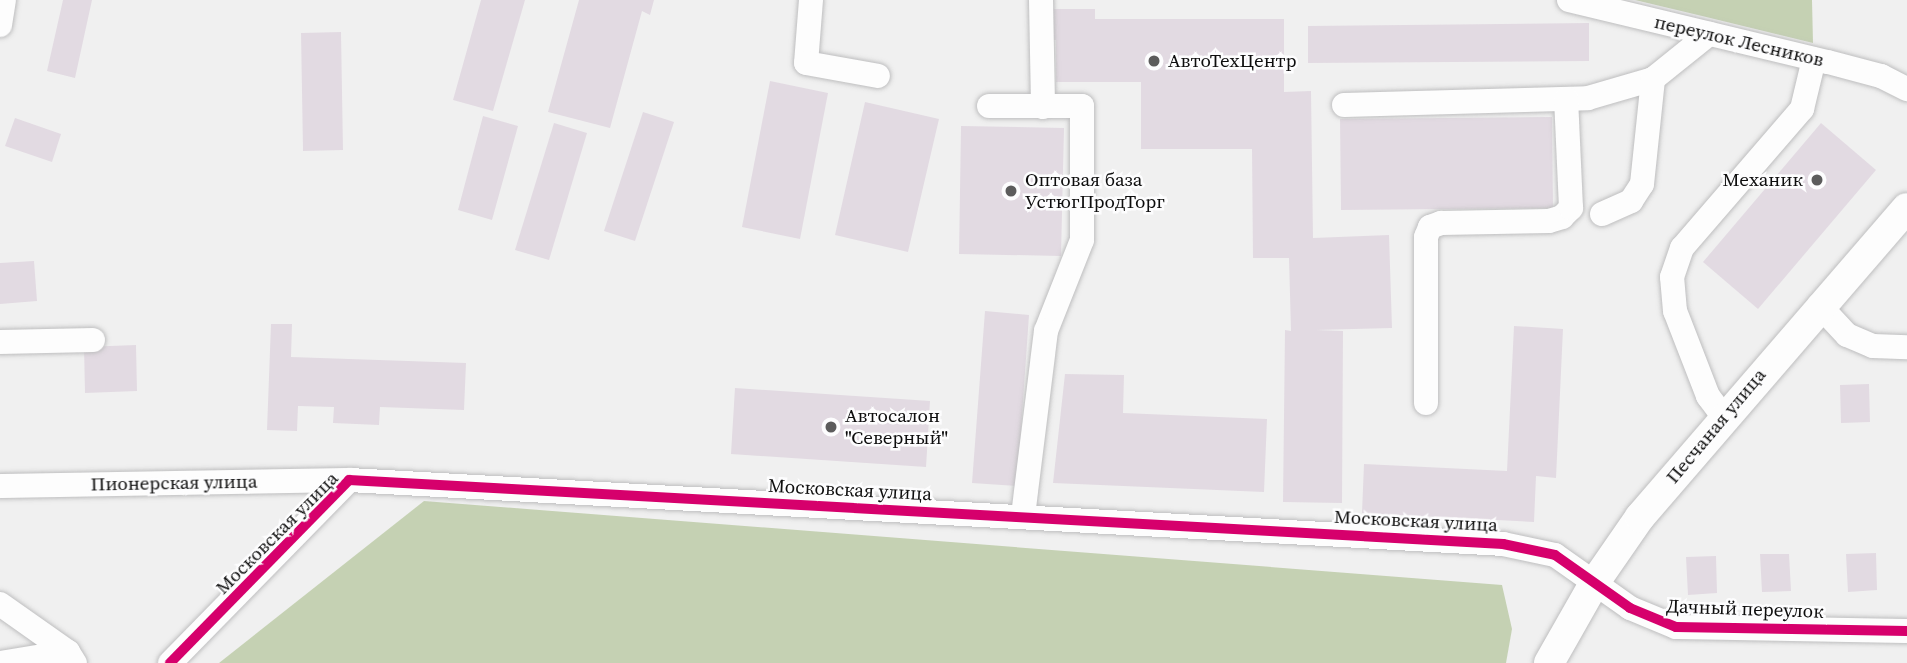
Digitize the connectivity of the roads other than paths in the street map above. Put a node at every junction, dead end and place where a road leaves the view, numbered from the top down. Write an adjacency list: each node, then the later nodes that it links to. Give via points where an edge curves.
1 (4, 0): 6 (street)
2 (811, 0): 9 (street, via 806,63)
3 (1041, 0): 15 (street)
4 (1569, 0): 5 (street, переулок Лесников)
5 (1637, 8): 7 (street, переулок Лесников)
6 (0, 25)
7 (1709, 34): 8 (street, переулок Лесников); 10 (street)
8 (1814, 59): 11 (street, переулок Лесников, via 1881,76); 23 (street, via 1802,109 1682,248 1672,277 1675,311 1708,396)
9 (878, 76)
10 (1653, 79): 12 (street, via 1588,98); 17 (street, via 1642,184 1631,201)
11 (1907, 89)
12 (1566, 99): 13 (street); 22 (street, via 1571,208 1562,217 1430,227 1426,237)
13 (1344, 105)
14 (989, 106): 15 (street)
15 (1043, 107): 26 (street, via 1082,106 1082,240 1046,331)
16 (1907, 208): 18 (main road, Песчаная улица)
17 (1602, 214)
18 (1819, 305): 21 (street, via 1847,335 1873,346); 23 (main road, Песчаная улица)
19 (93, 340): 20 (street)
20 (0, 342)
21 (1907, 346)
22 (1426, 403)
23 (1723, 416): 27 (main road, Песчаная улица, via 1640,517)
24 (349, 480): 25 (street, Пионерская улица); 26 (street, Московская улица); 30 (street, Московская улица)
25 (0, 486)
26 (1023, 516): 27 (street, Московская улица, via 1517,545 1555,555)
27 (1595, 582): 29 (street, Дачный переулок, via 1655,622 1675,627); 32 (main road, Песчаная улица)
28 (0, 604): 31 (street)
29 (1907, 631)
30 (198, 638): 34 (street, Московская улица); 35 (street)
31 (71, 658): 33 (street)
32 (1552, 661)
33 (0, 663)
34 (170, 663)
35 (204, 663)

